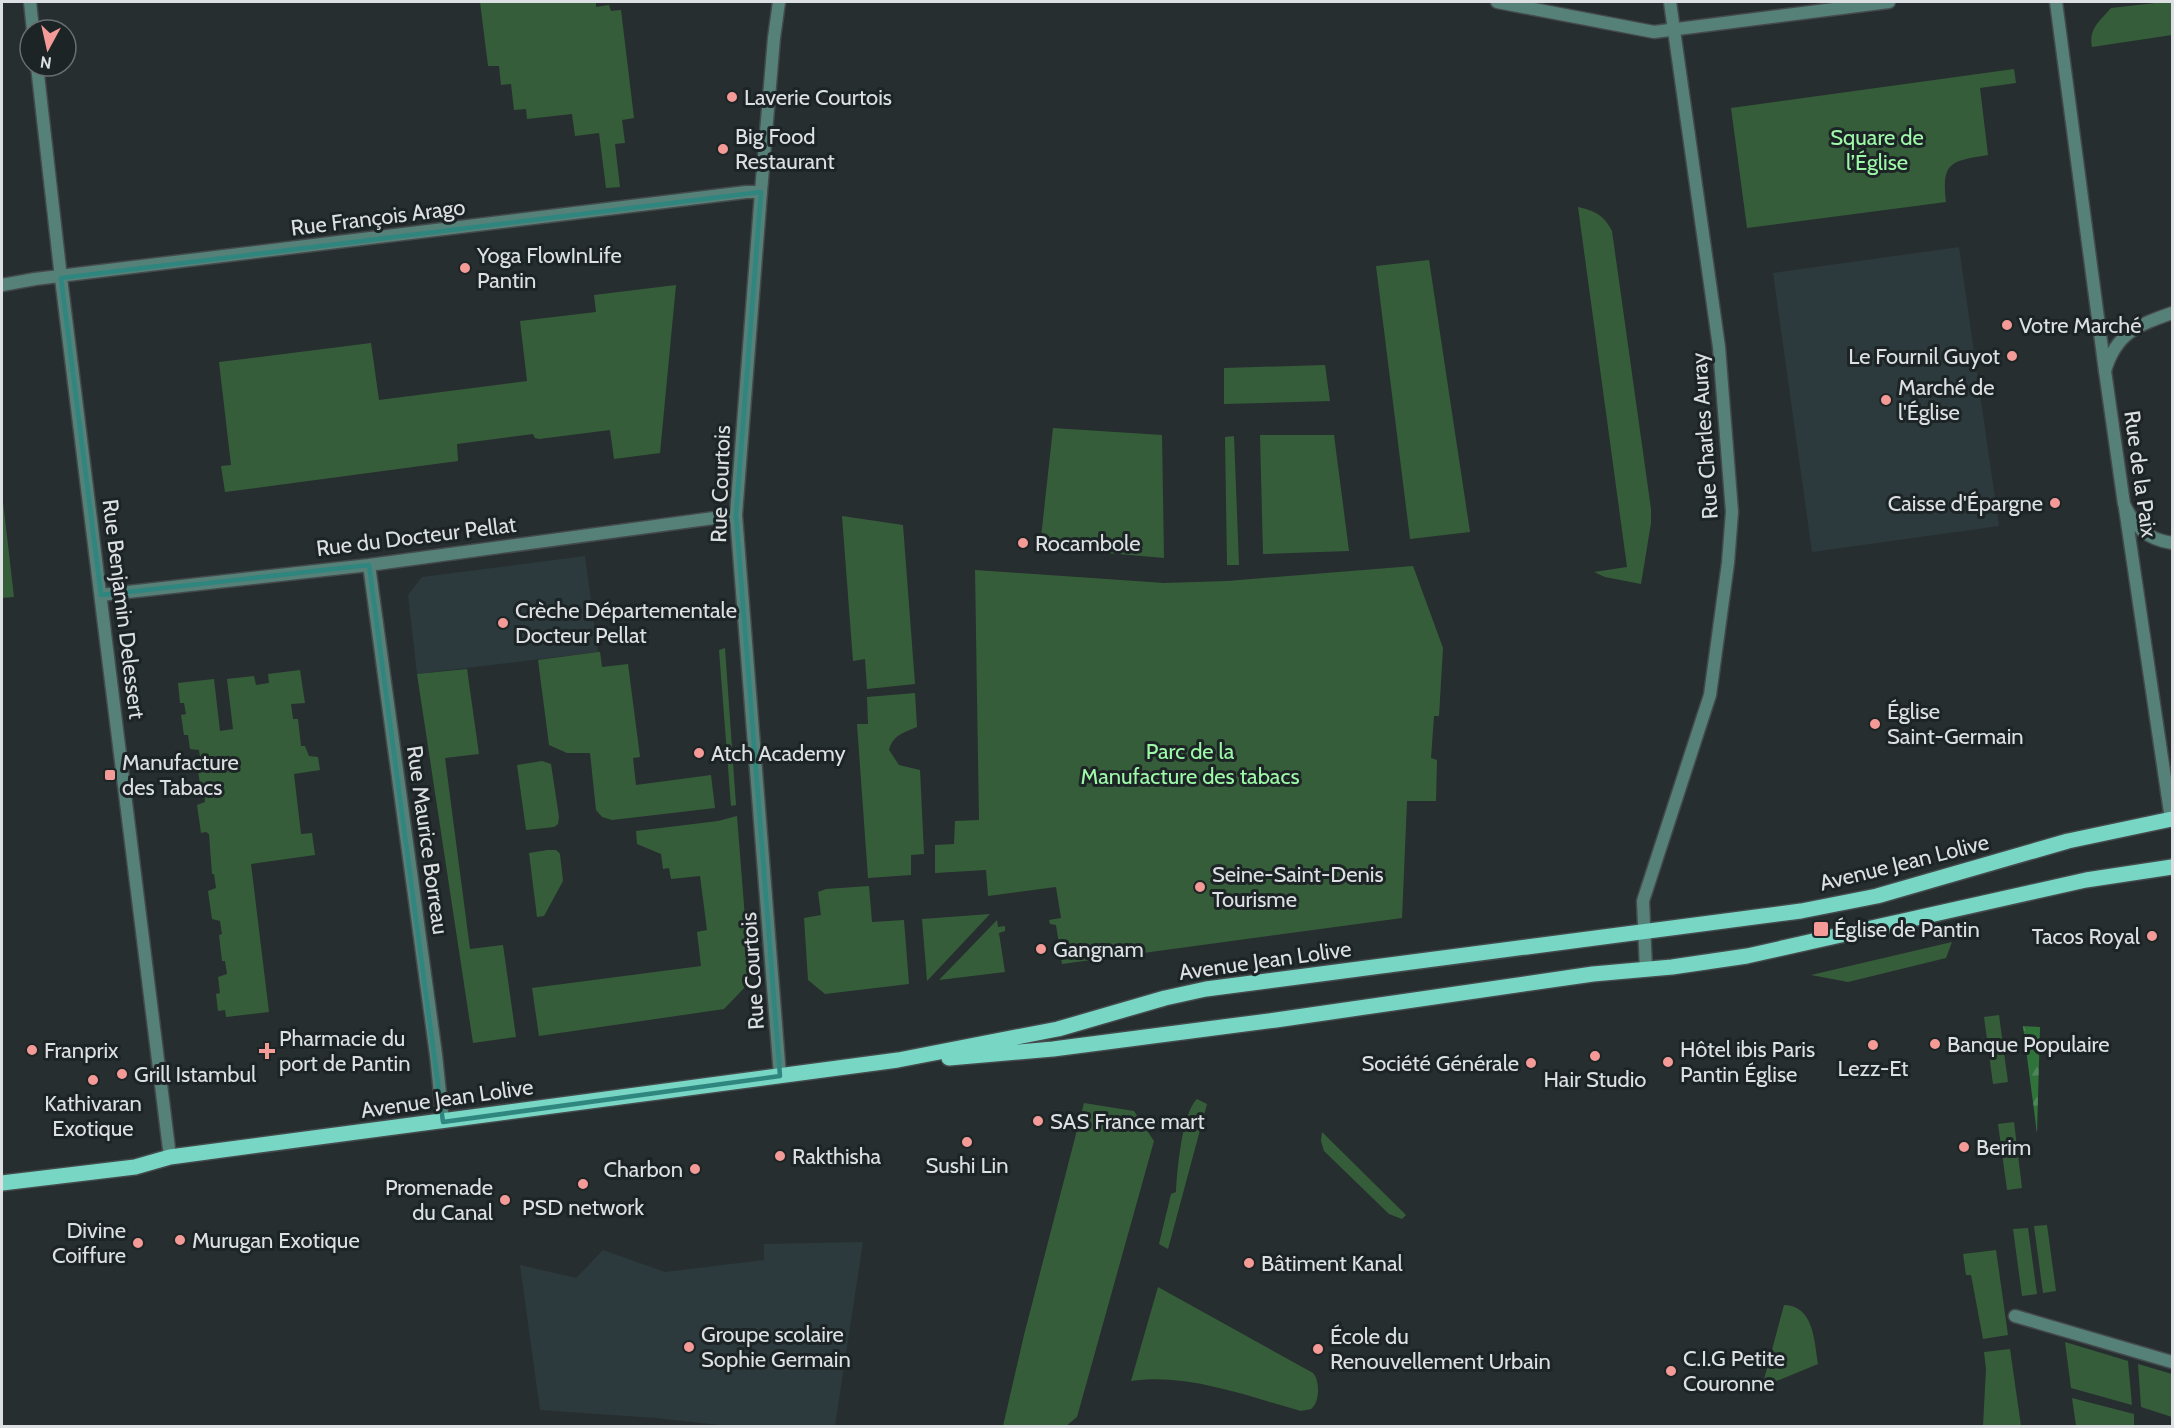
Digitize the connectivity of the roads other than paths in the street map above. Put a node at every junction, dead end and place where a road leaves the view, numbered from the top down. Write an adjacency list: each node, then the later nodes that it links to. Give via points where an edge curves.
1 (30, 2): 7 (street)
2 (779, 2): 10 (street, Rue Courtois)
3 (1497, 2): 8 (street, via 1628,29)
4 (1670, 2): 8 (street, Rue Charles Auray)
5 (1889, 2): 8 (street)
6 (2056, 2): 14 (street, Rue de la Paix)
7 (32, 18)
8 (1673, 30): 22 (street, Rue Charles Auray, via 1719,347 1732,512 1710,695 1643,902)
9 (38, 78): 11 (street, Rue Benjamin Delessert)
10 (760, 192): 11 (street, Rue François Arago); 16 (street, Rue Courtois)
11 (61, 278): 12 (street, Rue François Arago); 19 (street, Rue Benjamin Delessert)
12 (2, 285)
13 (2172, 313): 14 (street, via 2123,336)
14 (2105, 371): 15 (street, Rue de la Paix)
15 (2124, 504): 17 (street, via 2140,530); 20 (street, Rue de la Paix)
16 (736, 514): 18 (street, Rue du Docteur Pellat); 25 (street, Rue Courtois)
17 (2172, 543)
18 (369, 565): 19 (street, Rue du Docteur Pellat); 26 (street, Rue Maurice Borreau)
19 (101, 595): 27 (street, Rue Benjamin Delessert)
20 (2172, 819): 22 (main road, Avenue Jean Lolive, via 2068,841 1877,896 1801,911)
21 (2172, 867): 23 (main road, Avenue Jean Lolive, via 2086,880 1747,956)
22 (1644, 932): 23 (street); 24 (main road, Avenue Jean Lolive, via 1206,989 1058,1029)
23 (1646, 969): 24 (main road, Avenue Jean Lolive, via 1053,1050)
24 (898, 1060): 25 (main road, Avenue Jean Lolive)
25 (780, 1076): 26 (main road, Avenue Jean Lolive)
26 (443, 1122): 27 (main road, Avenue Jean Lolive)
27 (170, 1157): 28 (main road, Avenue Jean Lolive, via 135,1167)
28 (2, 1183)
29 (2015, 1316): 30 (street)
30 (2172, 1362)

